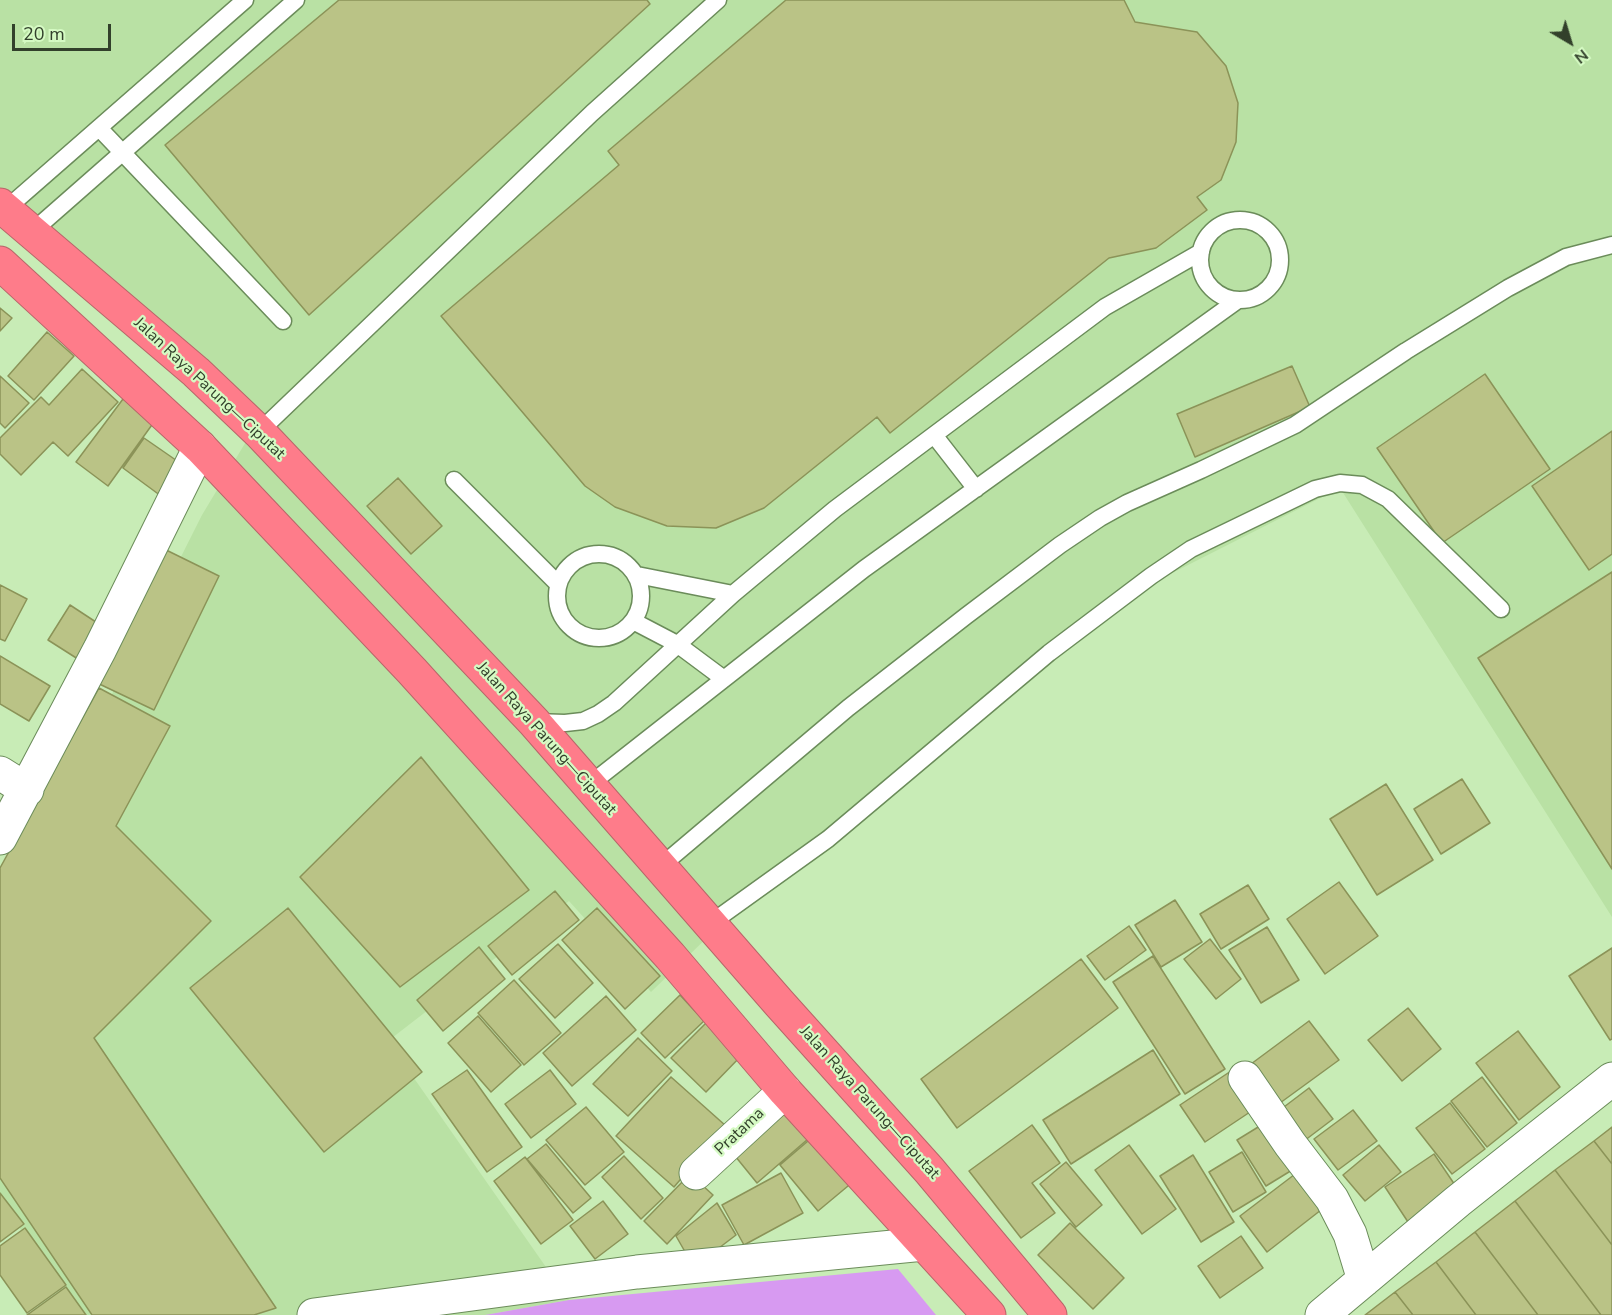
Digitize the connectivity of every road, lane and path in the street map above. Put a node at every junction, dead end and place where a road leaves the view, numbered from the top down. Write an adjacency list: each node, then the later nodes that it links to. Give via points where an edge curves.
1 (245, 0): 4 (lane)
2 (296, 0): 5 (lane)
3 (718, 0): 13 (lane, via 592,113)
4 (99, 128): 5 (lane); 6 (lane)
5 (122, 153): 7 (lane); 12 (lane)
6 (2, 209): 7 (highway, Jalan Raya Parung—Ciputat)
7 (33, 231): 10 (highway); 13 (highway, Jalan Raya Parung—Ciputat)
8 (1612, 245): 29 (lane, via 1566,257 1406,351 1295,425 1100,518 994,594 867,694)
9 (1201, 252): 11 (lane, via 1204,279 1213,290); 11 (lane, via 1206,239 1228,222 1255,223 1276,241 1280,255 1274,281 1265,292); 14 (lane, via 1105,307)
10 (0, 262): 15 (highway)
11 (1238, 300): 17 (lane)
12 (283, 321)
13 (259, 432): 25 (highway, Jalan Raya Parung—Ciputat)
14 (934, 435): 17 (lane); 20 (lane, via 835,509)
15 (200, 447): 26 (street, via 100,649); 31 (highway, via 412,671)
16 (454, 480): 19 (lane)
17 (976, 489): 24 (lane, via 864,569)
18 (637, 575): 19 (lane, via 616,556 602,553 574,561); 20 (lane); 22 (lane, via 642,591)
19 (558, 584): 22 (lane, via 556,600 560,613 580,635 609,637 623,632)
20 (733, 594): 23 (lane)
21 (1501, 609): 30 (lane, via 1388,499 1362,484 1340,483 1315,489 1191,549 1151,576 1048,653 828,838)
22 (633, 621): 23 (lane)
23 (677, 644): 24 (lane); 25 (lane, via 598,714 583,721)
24 (724, 679): 27 (lane)
25 (534, 722): 27 (highway, Jalan Raya Parung—Ciputat)
26 (14, 781): 28 (street)
27 (589, 784): 29 (highway, Jalan Raya Parung—Ciputat)
28 (0, 838)
29 (661, 866): 30 (highway, Jalan Raya Parung—Ciputat)
30 (711, 923): 31 (highway); 40 (highway, Jalan Raya Parung—Ciputat, via 929,1170)
31 (670, 956): 34 (highway)
32 (1245, 1078): 37 (street, via 1332,1198 1350,1234)
33 (1612, 1079): 37 (street)
34 (785, 1091): 35 (street, Pratama); 36 (highway)
35 (696, 1173)
36 (924, 1244): 38 (street, via 637,1272); 39 (highway)
37 (1364, 1280): 41 (street)
38 (314, 1315)
39 (989, 1315)
40 (1050, 1315)
41 (1322, 1315)

